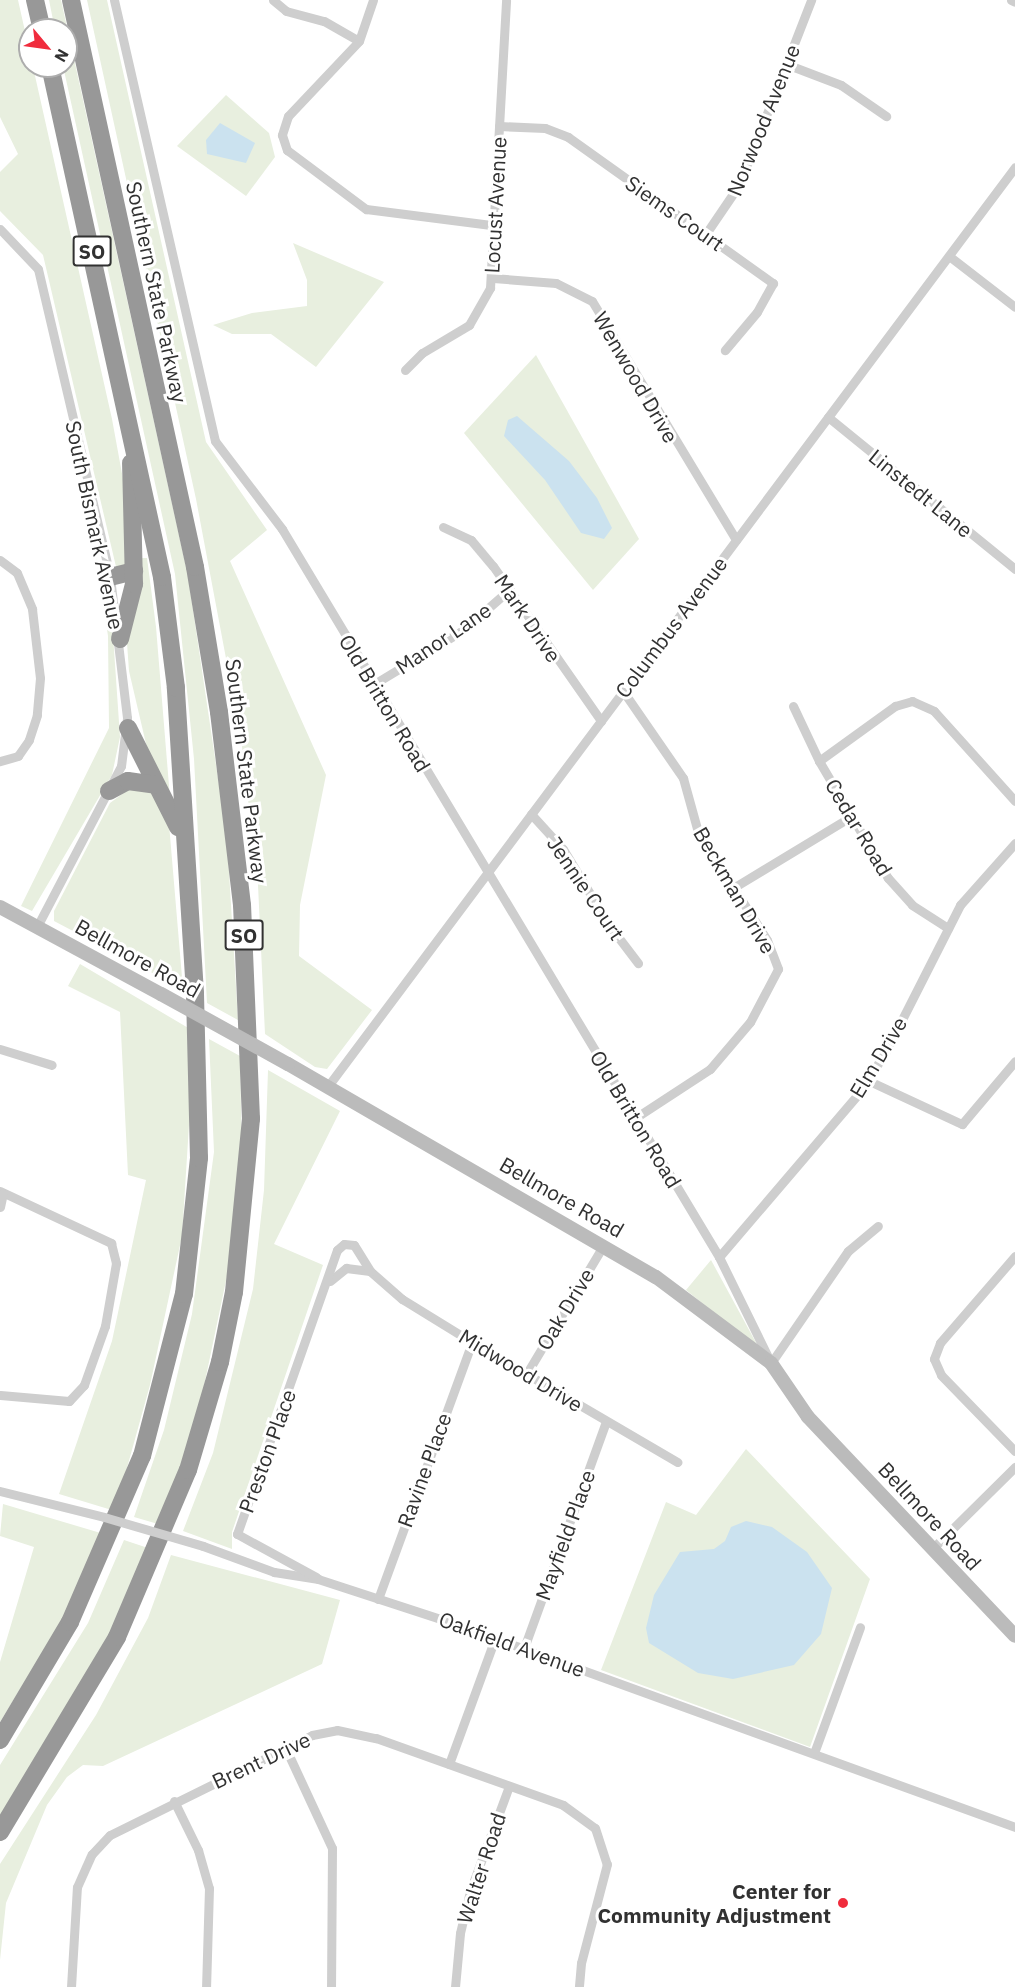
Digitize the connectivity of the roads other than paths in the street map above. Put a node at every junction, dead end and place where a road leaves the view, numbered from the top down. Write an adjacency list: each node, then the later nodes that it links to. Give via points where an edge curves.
1 (35, 0): 8 (highway)
2 (71, 0): 92 (highway, Southern State Parkway / SO, via 195,567 218,702 242,906 251,1119 234,1292 220,1362 188,1470 117,1637)
3 (114, 0): 33 (street, Old Britton Road, via 215,441 277,522)
4 (273, 0): 9 (street, via 286,11 324,21)
5 (373, 0): 9 (street)
6 (506, 0): 13 (street, Locust Avenue)
7 (811, 0): 10 (street, Norwood Avenue)
8 (39, 18)
9 (359, 41): 15 (street, via 288,117 282,135 287,150 366,209)
10 (786, 64): 12 (street, via 841,86); 17 (street, Norwood Avenue, via 740,185)
11 (53, 78): 23 (highway, SO)
12 (886, 116)
13 (499, 126): 15 (street, Locust Avenue); 17 (street, Siems Court, via 560,132)
14 (1015, 167): 18 (street, Columbus Avenue)
15 (491, 225): 19 (street, Locust Avenue)
16 (0, 229): 30 (street, South Bismark Avenue, via 38,269)
17 (705, 235): 21 (street, Siems Court, via 773,284 758,312)
18 (949, 256): 20 (street); 24 (street, Columbus Avenue)
19 (493, 278): 22 (street, Locust Avenue, via 486,300 469,325 418,356); 26 (street, Wenwood Drive, via 556,283 592,301)
20 (1015, 307)
21 (725, 350)
22 (405, 370)
23 (128, 410): 29 (highway); 46 (highway, SO, via 162,577)
24 (828, 417): 26 (street, Columbus Avenue); 28 (street, Linstedt Lane)
25 (443, 527): 31 (street, Mark Drive, via 471,540)
26 (736, 540): 34 (street, Columbus Avenue)
27 (0, 560): 38 (street, via 17,573 32,609 40,678 37,716 29,740 18,756)
28 (1015, 569)
29 (134, 571): 30 (highway); 32 (highway)
30 (110, 577): 32 (street, South Bismark Avenue)
31 (510, 590): 33 (street, Manor Lane, via 463,630); 36 (street, Mark Drive)
32 (120, 639): 37 (street, South Bismark Avenue)
33 (374, 684): 47 (street, Old Britton Road)
34 (623, 691): 36 (street, Columbus Avenue); 48 (street, Beckman Drive, via 683,778 698,832)
35 (792, 706): 39 (street, Cedar Road)
36 (601, 721): 43 (street, Columbus Avenue)
37 (128, 728): 40 (highway); 41 (street, South Bismark Avenue, via 124,755)
38 (0, 761)
39 (819, 761): 42 (street, via 895,706 912,701 934,711); 44 (street, Cedar Road)
40 (156, 785): 41 (highway, via 128,781); 46 (highway, via 173,811)
41 (109, 791): 50 (street, South Bismark Avenue)
42 (1015, 801)
43 (531, 814): 47 (street, Columbus Avenue); 52 (street, Jennie Court, via 559,843 609,925)
44 (852, 816): 48 (street); 51 (street, Cedar Road, via 901,896)
45 (1015, 843): 51 (street, Elm Drive, via 981,876)
46 (187, 864): 85 (highway, SO, via 200,1118 195,1212 175,1340 142,1456 99,1565 42,1674)
47 (487, 874): 57 (street, Columbus Avenue); 58 (street, Old Britton Road)
48 (733, 888): 58 (street, Beckman Drive, via 774,955 778,969 773,985 750,1022 710,1070)
49 (0, 907): 50 (main road, Bellmore Road)
50 (37, 927): 57 (main road, Bellmore Road, bridge)
51 (948, 928): 56 (street, Elm Drive)
52 (638, 963)
53 (0, 1049): 55 (street)
54 (1015, 1061): 56 (street, via 962,1124)
55 (52, 1065)
56 (867, 1080): 64 (street, Elm Drive)
57 (328, 1086): 62 (main road, Bellmore Road)
58 (635, 1118): 64 (street, Old Britton Road)
59 (2, 1192): 60 (street); 72 (street, via 111,1244 116,1263 105,1326 84,1385 69,1401)
60 (0, 1207)
61 (878, 1226): 70 (street, via 848,1251)
62 (603, 1246): 70 (main road, Bellmore Road, via 678,1291); 71 (street, Oak Drive)
63 (1015, 1256): 65 (street)
64 (719, 1257): 70 (street, Old Britton Road)
65 (1007, 1265): 67 (street); 74 (street, via 940,1343 934,1359 941,1376)
66 (370, 1271): 68 (street, via 346,1268); 68 (street, Midwood Drive, via 358,1248 344,1244 335,1255); 69 (street, Midwood Drive, via 402,1299)
67 (1015, 1273)
68 (330, 1281): 79 (street, Preston Place, via 237,1534 292,1561)
69 (472, 1342): 71 (street, Midwood Drive); 80 (street, Ravine Place)
70 (771, 1363): 78 (main road, Bellmore Road, via 808,1417)
71 (527, 1373): 73 (street, Midwood Drive)
72 (0, 1395)
73 (606, 1421): 75 (street, Midwood Drive); 84 (street, Mayfield Place)
74 (1015, 1451)
75 (677, 1462)
76 (1015, 1467): 78 (street)
77 (0, 1491): 79 (street, Oakfield Avenue, bridge, via 104,1517 274,1572)
78 (932, 1549): 82 (main road, Bellmore Road)
79 (318, 1579): 80 (street, Oakfield Avenue)
80 (378, 1599): 83 (street, Oakfield Avenue)
81 (860, 1627): 87 (street)
82 (1015, 1636)
83 (495, 1638): 84 (street, Oakfield Avenue); 88 (street)
84 (524, 1648): 87 (street, Oakfield Avenue)
85 (0, 1740)
86 (286, 1749): 88 (street, Brent Drive, via 312,1735 350,1731); 90 (street, Brent Drive); 95 (street, via 332,1848)
87 (814, 1753): 91 (street, Oakfield Avenue)
88 (449, 1764): 89 (street, Brent Drive)
89 (509, 1786): 96 (street, Walter Road, via 470,1891 459,1933); 97 (street, Brent Drive, via 563,1805 595,1828 607,1864 580,1963)
90 (174, 1801): 93 (street, Brent Drive, via 110,1835 92,1854 75,1904); 94 (street, via 198,1850 209,1888)
91 (1015, 1827)
92 (0, 1832)
93 (71, 1987)
94 (206, 1987)
95 (331, 1987)
96 (455, 1987)
97 (579, 1987)

